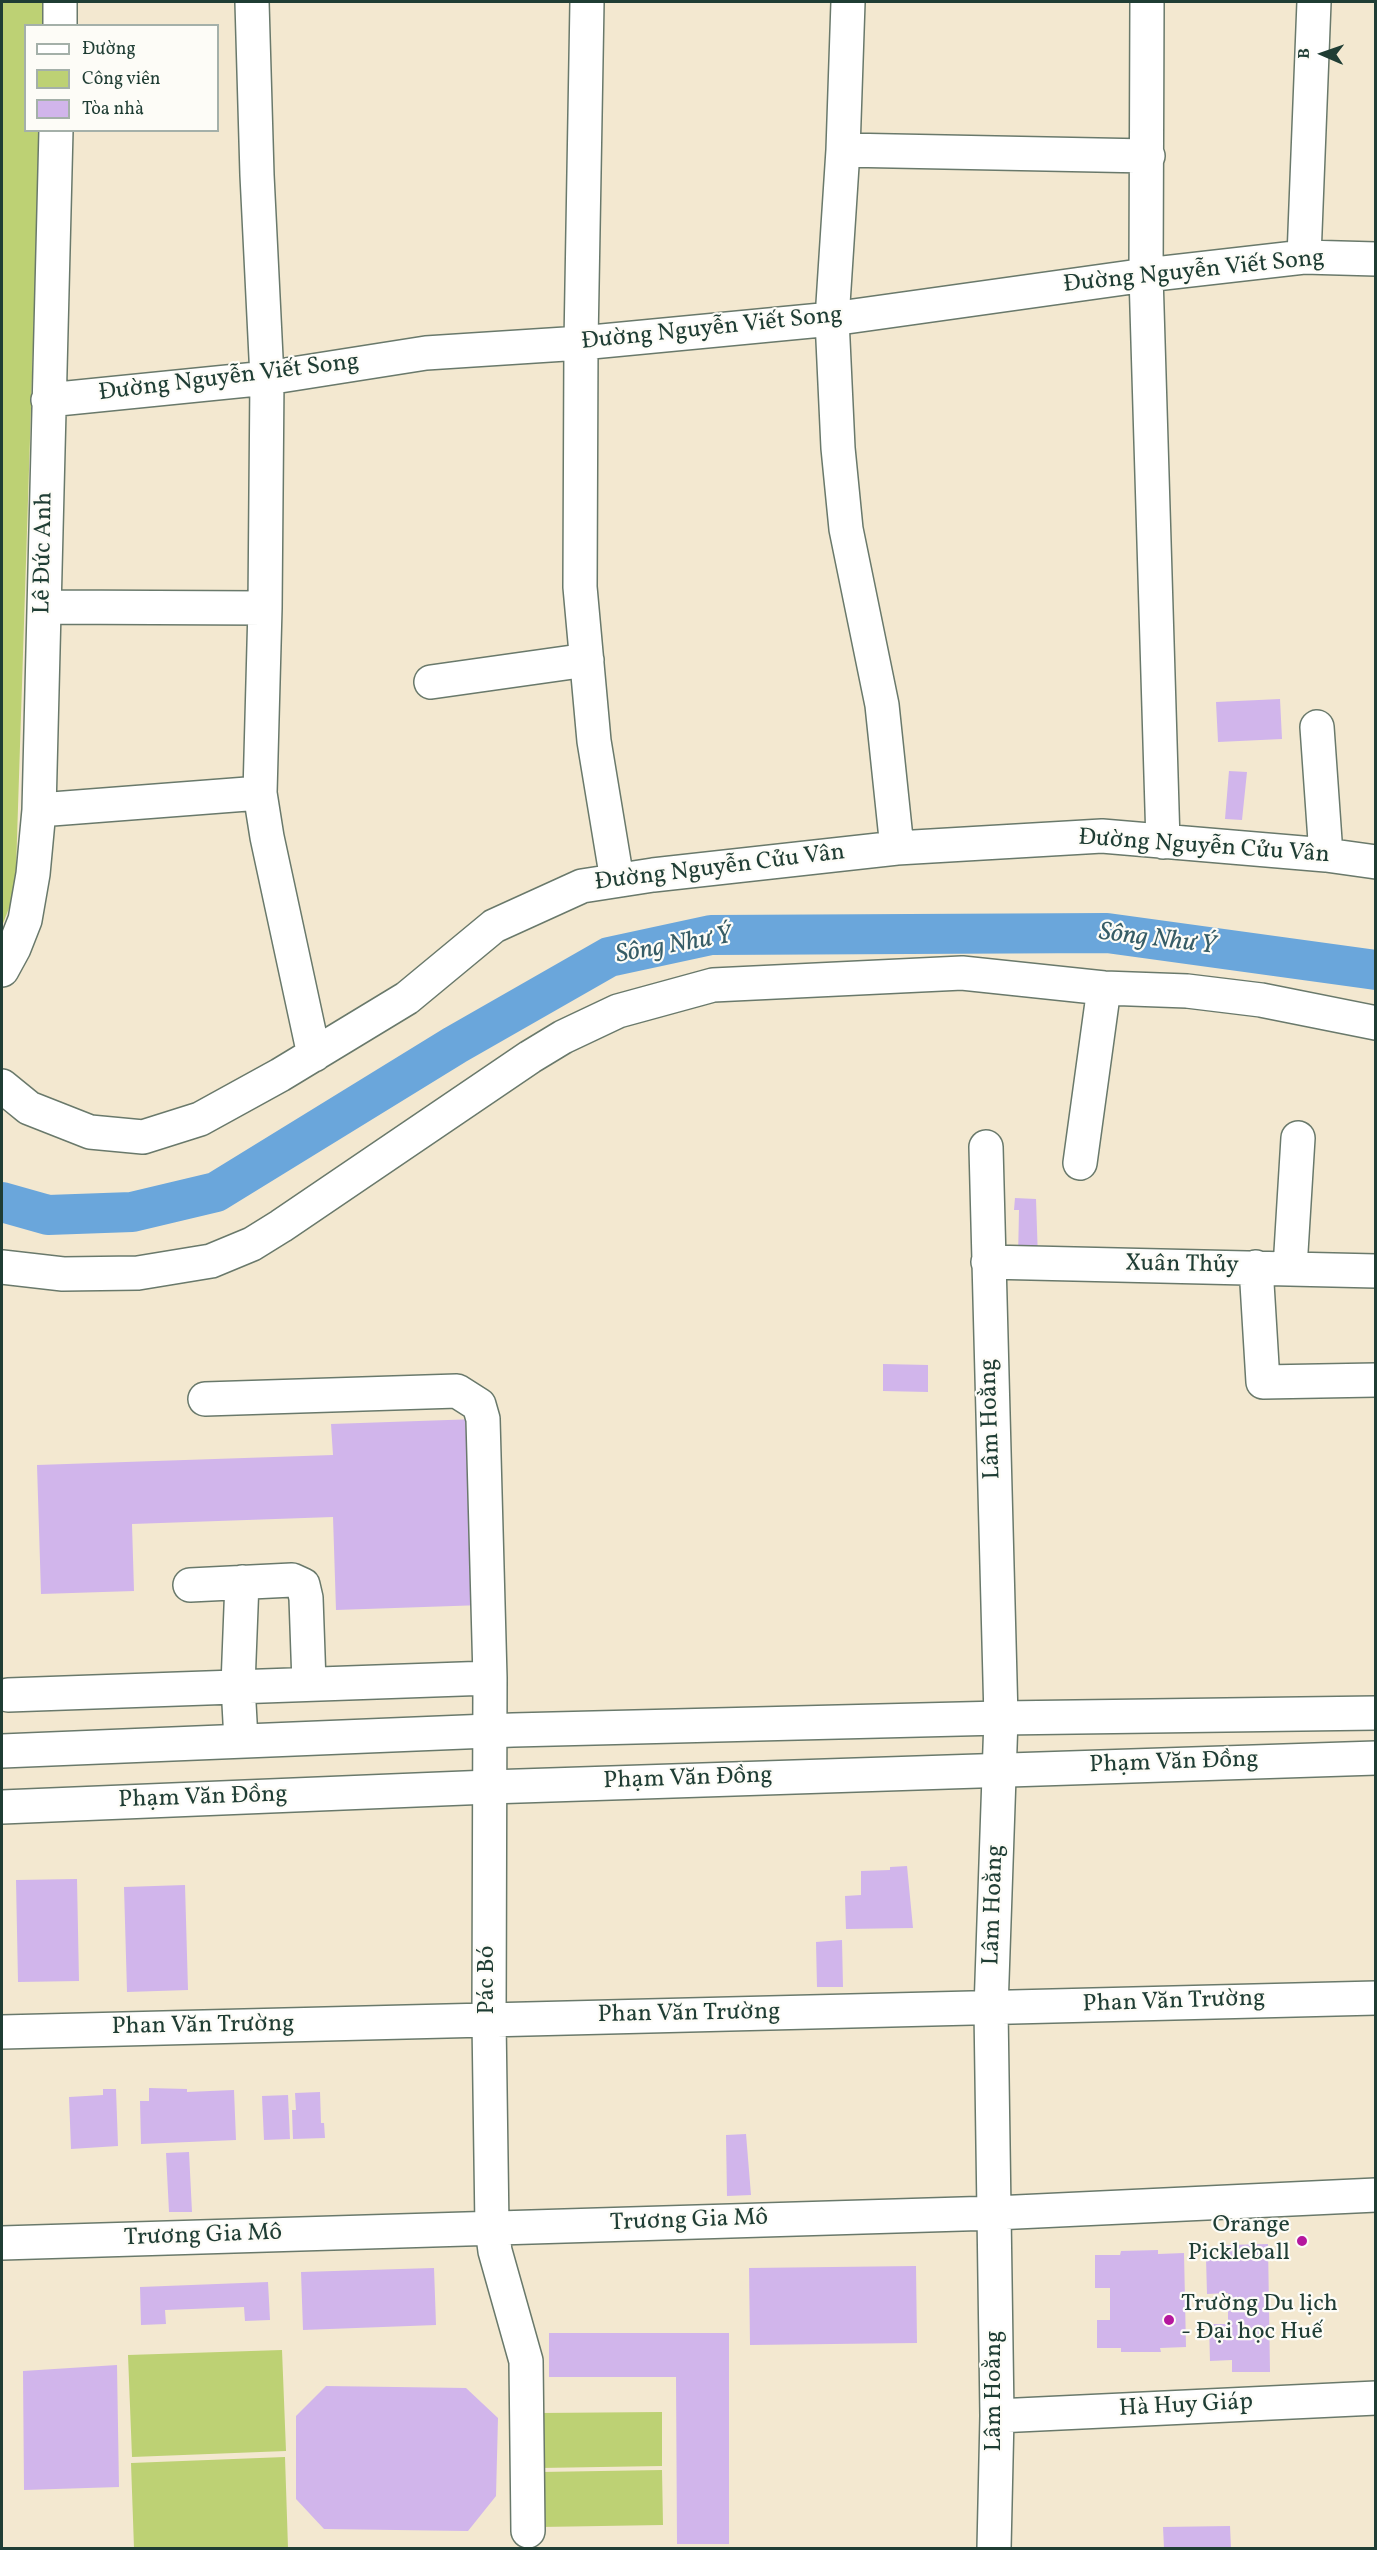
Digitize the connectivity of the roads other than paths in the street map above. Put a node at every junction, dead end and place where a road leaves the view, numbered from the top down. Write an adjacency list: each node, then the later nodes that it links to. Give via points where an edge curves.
1 (60, 2): 7 (street)
2 (252, 2): 16 (street)
3 (587, 2): 15 (street)
4 (848, 2): 9 (street)
5 (1147, 2): 10 (street)
6 (1314, 2): 11 (street)
7 (60, 24)
8 (56, 132): 17 (street, Lê Đức Anh)
9 (843, 150): 10 (street); 14 (street)
10 (1148, 156): 13 (street)
11 (1304, 257): 12 (street, Đường Nguyễn Viết Song); 13 (street, Đường Nguyễn Viết Song)
12 (1376, 259)
13 (1146, 275): 14 (street, Đường Nguyễn Viết Song); 25 (street)
14 (832, 319): 15 (street, Đường Nguyễn Viết Song); 26 (street, via 846,529 882,705)
15 (581, 343): 16 (street, Đường Nguyễn Viết Song, via 426,353); 20 (street, via 580,586)
16 (267, 378): 17 (street, Đường Nguyễn Viết Song); 19 (street)
17 (48, 400): 18 (street, Lê Đức Anh)
18 (45, 607): 19 (street); 24 (street, Lê Đức Anh)
19 (265, 608): 23 (street)
20 (587, 660): 21 (street); 29 (street, via 594,741)
21 (431, 682)
22 (1317, 727): 27 (street)
23 (260, 793): 24 (street); 33 (street)
24 (39, 810): 30 (street, Lê Đức Anh, via 25,920)
25 (1163, 842): 26 (street, Đường Nguyễn Cửu Vân, via 1102,836); 27 (street, Đường Nguyễn Cửu Vân)
26 (897, 848): 29 (street, Đường Nguyễn Cửu Vân)
27 (1326, 855): 28 (street, Đường Nguyễn Cửu Vân)
28 (1376, 862)
29 (617, 880): 33 (street, Đường Nguyễn Cửu Vân, via 582,885 494,926 407,999)
30 (2, 970)
31 (1104, 988): 32 (street, via 1187,991 1261,1000); 37 (street); 39 (street, via 962,973 713,985 618,1011 563,1037 281,1226 252,1244 211,1261 138,1273 63,1274)
32 (1376, 1023)
33 (314, 1055): 34 (street, Đường Nguyễn Cửu Vân, via 200,1119 143,1137 90,1132 28,1108)
34 (2, 1086)
35 (1298, 1137): 41 (street)
36 (986, 1147): 38 (street, Lâm Hoằng)
37 (1080, 1163)
38 (988, 1262): 40 (street, Xuân Thủy); 52 (street, Lâm Hoằng)
39 (2, 1267)
40 (1256, 1267): 41 (street, Xuân Thủy); 43 (street, via 1263,1382)
41 (1290, 1268): 42 (street, Xuân Thủy)
42 (1376, 1271)
43 (1376, 1380)
44 (205, 1399): 47 (street, Pác Bó, via 458,1391 479,1405 483,1419)
45 (242, 1582): 46 (street); 48 (street, via 292,1580 303,1585); 49 (street)
46 (190, 1585)
47 (490, 1678): 48 (street); 53 (street, Pác Bó)
48 (309, 1683): 49 (street)
49 (238, 1685): 50 (street); 54 (street)
50 (8, 1695)
51 (1376, 1713): 52 (street, Phạm Văn Đồng)
52 (1001, 1718): 53 (street, Phạm Văn Đồng); 57 (street, Lâm Hoằng)
53 (489, 1732): 54 (street, Phạm Văn Đồng); 58 (street, Pác Bó)
54 (241, 1740): 55 (street, Phạm Văn Đồng)
55 (2, 1751)
56 (1376, 1758): 57 (street, Phạm Văn Đồng)
57 (1001, 1769): 58 (street, Phạm Văn Đồng); 61 (street, Lâm Hoằng)
58 (489, 1787): 59 (street, Phạm Văn Đồng); 62 (street, Pác Bó)
59 (2, 1807)
60 (1376, 1998): 61 (street, Phan Văn Trường)
61 (991, 2008): 62 (street, Phan Văn Trường); 65 (street, Lâm Hoằng)
62 (489, 2020): 63 (street, Phan Văn Trường); 66 (street, Pác Bó)
63 (2, 2032)
64 (1376, 2195): 65 (street, Trương Gia Mô)
65 (995, 2213): 66 (street, Trương Gia Mô); 69 (street, Lâm Hoằng)
66 (492, 2228): 67 (street, Trương Gia Mô); 70 (street, Pác Bó, via 526,2361)
67 (2, 2243)
68 (1376, 2398): 69 (street, Hà Huy Giáp)
69 (997, 2416): 71 (street, Lâm Hoằng)
70 (528, 2531)
71 (994, 2548)

